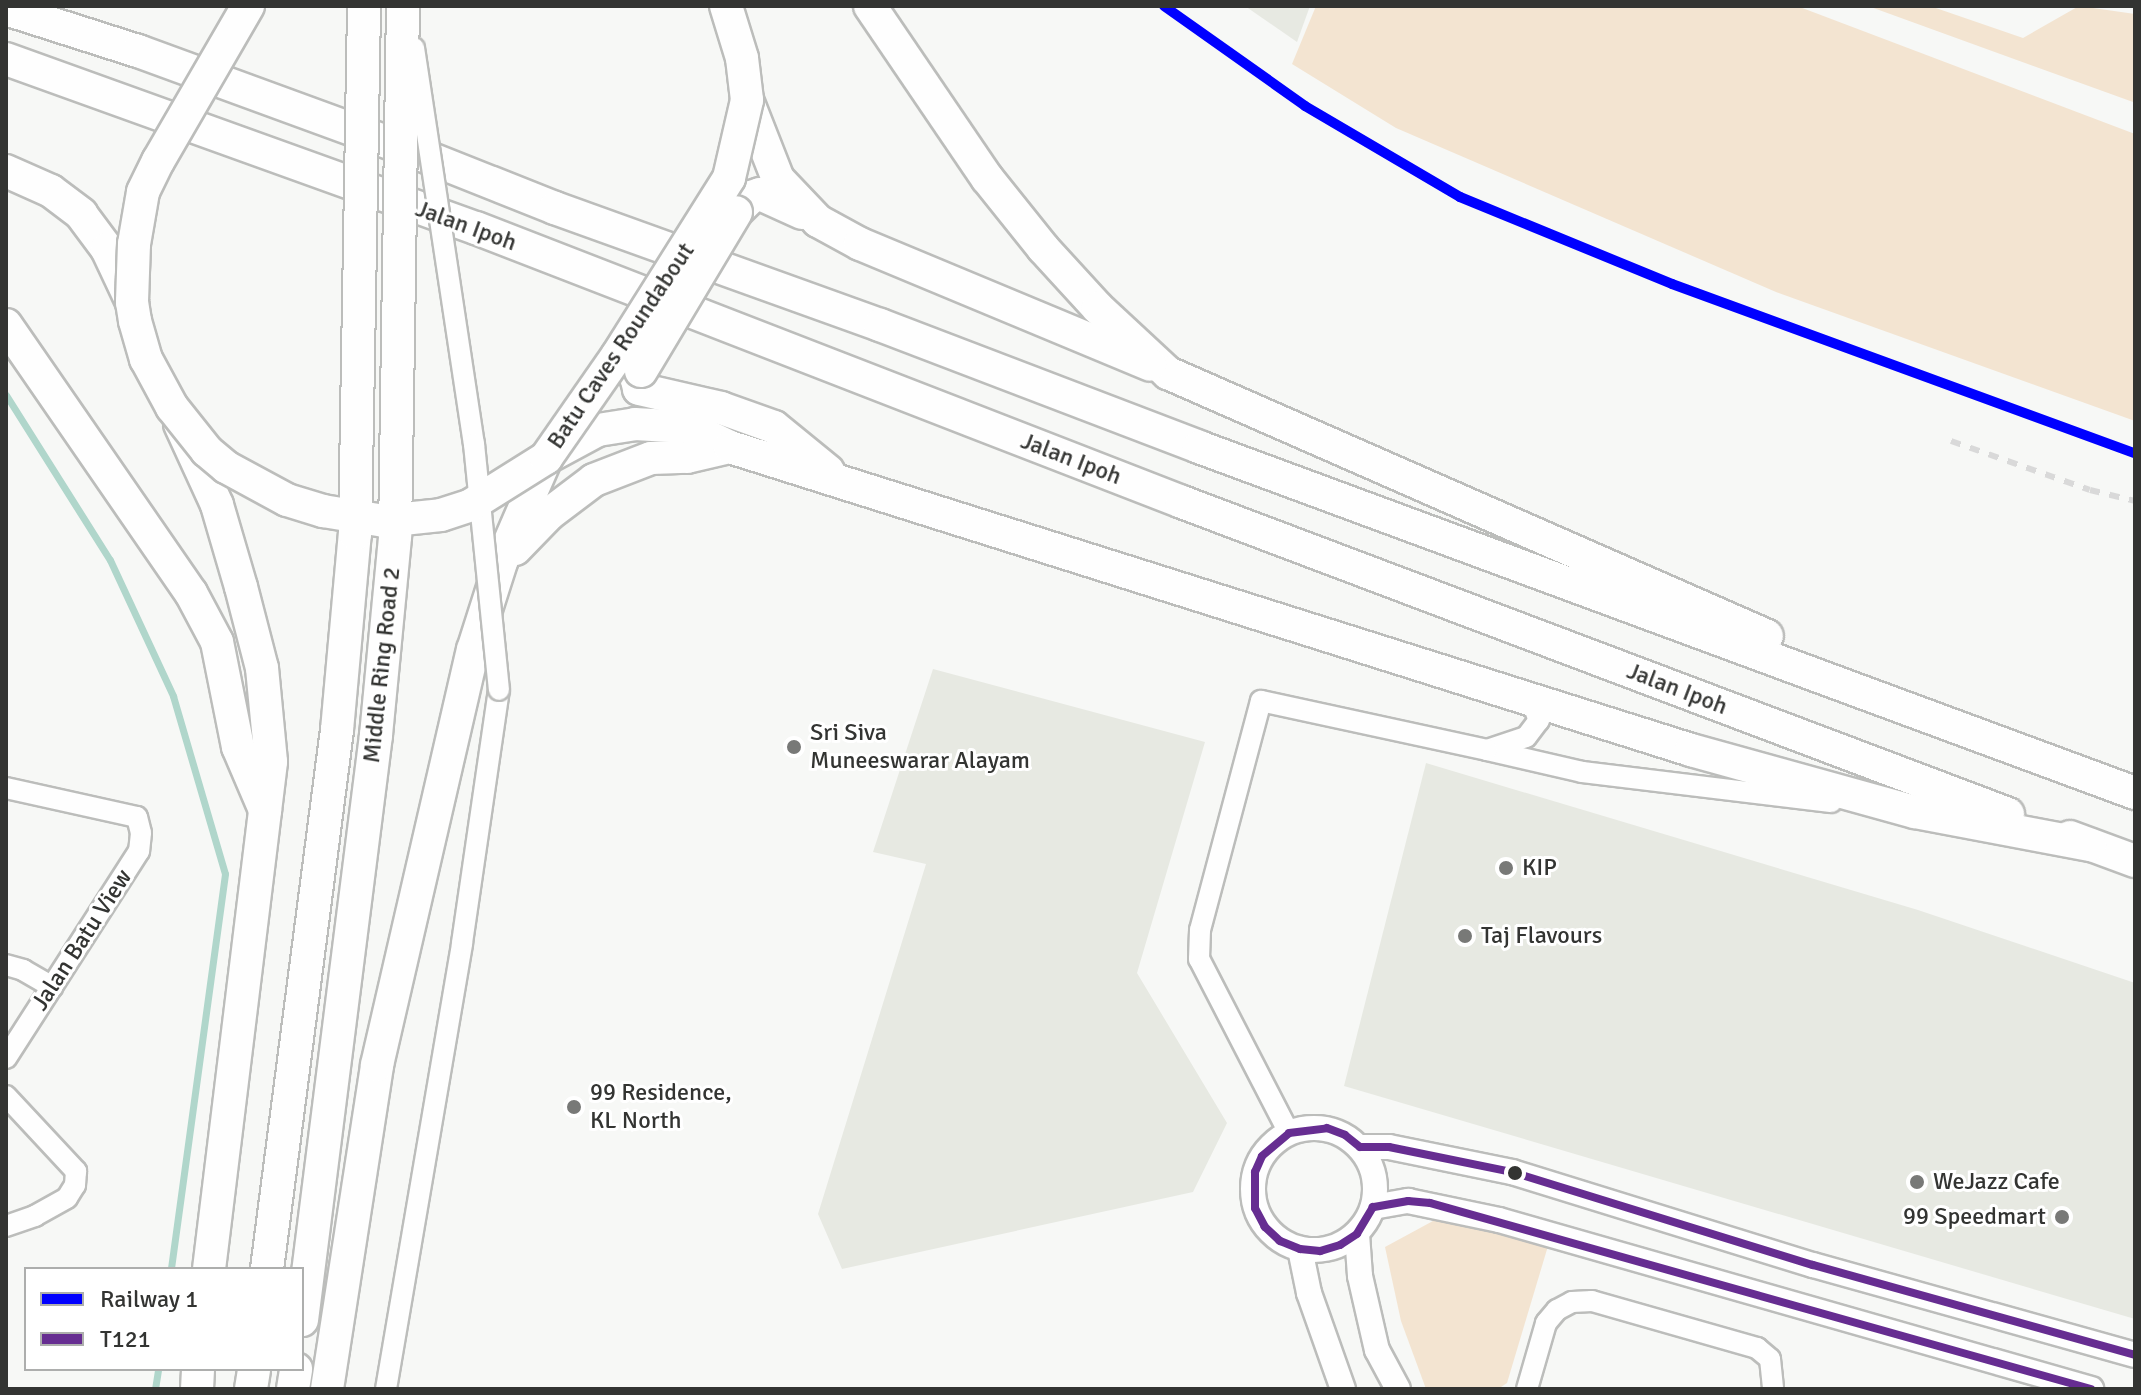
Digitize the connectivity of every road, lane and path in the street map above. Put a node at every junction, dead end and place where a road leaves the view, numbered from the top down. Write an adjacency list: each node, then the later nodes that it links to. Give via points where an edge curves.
1 (248, 6): 11 (highway, Batu Caves Roundabout, bridge, via 143,192)
2 (364, 6): 38 (highway, Middle Ring Road 2, bridge, via 355,534 337,730)
3 (406, 6): 39 (highway, Middle Ring Road 2, bridge, via 395,536 376,735); 42 (street, bridge, via 474,444 499,690)
4 (726, 6): 8 (highway, Batu Caves Roundabout, bridge, via 742,58)
5 (870, 6): 13 (highway, via 987,178 1043,248)
6 (6, 9): 22 (highway, Jalan Ipoh, via 138,51 414,152)
7 (6, 59): 25 (highway, Jalan Ipoh, via 476,228)
8 (747, 100): 10 (highway, via 778,179); 16 (highway, Batu Caves Roundabout, bridge, via 729,178 717,202)
9 (6, 171): 11 (highway, via 51,191 81,214 107,249)
10 (818, 221): 13 (highway, via 860,244); 17 (highway, bridge, via 760,194 751,197 736,212 637,380 639,389 774,427)
11 (132, 302): 14 (highway, Batu Caves Roundabout, bridge, via 146,359)
12 (6, 325): 23 (highway, via 191,593 217,642 238,747)
13 (1168, 373): 22 (highway, via 1628,578)
14 (172, 407): 16 (highway, Batu Caves Roundabout, bridge, via 207,451 244,480 287,500 361,518 441,515 471,505); 23 (highway, via 217,505 262,668 271,762)
15 (730, 447): 16 (highway, via 688,427 635,424 598,430); 17 (highway); 18 (highway, via 651,458 594,480 549,514)
16 (546, 458): 18 (highway)
17 (842, 483): 19 (highway)
18 (501, 562): 41 (highway, via 473,650 377,1065)
19 (1530, 697): 20 (street, via 1539,720 1526,737); 24 (highway, via 1691,750)
20 (1487, 750): 24 (street, via 1582,772); 31 (street, via 1261,701 1200,930 1199,959)
21 (6, 788): 28 (street, Jalan Batu View, via 137,817 141,833 139,851)
22 (2122, 788)
23 (265, 810): 37 (highway)
24 (1915, 812): 25 (highway)
25 (2090, 845): 26 (highway, Jalan Ipoh)
26 (2135, 861)
27 (6, 965): 28 (street)
28 (52, 987): 29 (street, Jalan Batu View)
29 (6, 1058)
30 (6, 1096): 34 (street, via 76,1171 67,1198)
31 (1289, 1133): 32 (street, via 1327,1128); 36 (street, via 1262,1156 1253,1190 1265,1227)
32 (1360, 1147): 33 (street, via 1376,1186); 40 (street, via 1389,1147 1512,1172 1813,1265)
33 (1373, 1207): 35 (street); 47 (street, via 1419,1202 1499,1220)
34 (6, 1226)
35 (1357, 1234): 36 (street, via 1320,1251); 44 (street, via 1370,1324)
36 (1300, 1249): 43 (street, via 1309,1293)
37 (209, 1267)
38 (267, 1267)
39 (304, 1304)
40 (2135, 1355)
41 (327, 1389)
42 (386, 1389)
43 (1343, 1389)
44 (1398, 1389)
45 (1527, 1389): 46 (street, via 1546,1323 1572,1302 1592,1301 1757,1348 1770,1359)
46 (1773, 1389)
47 (2091, 1389)

